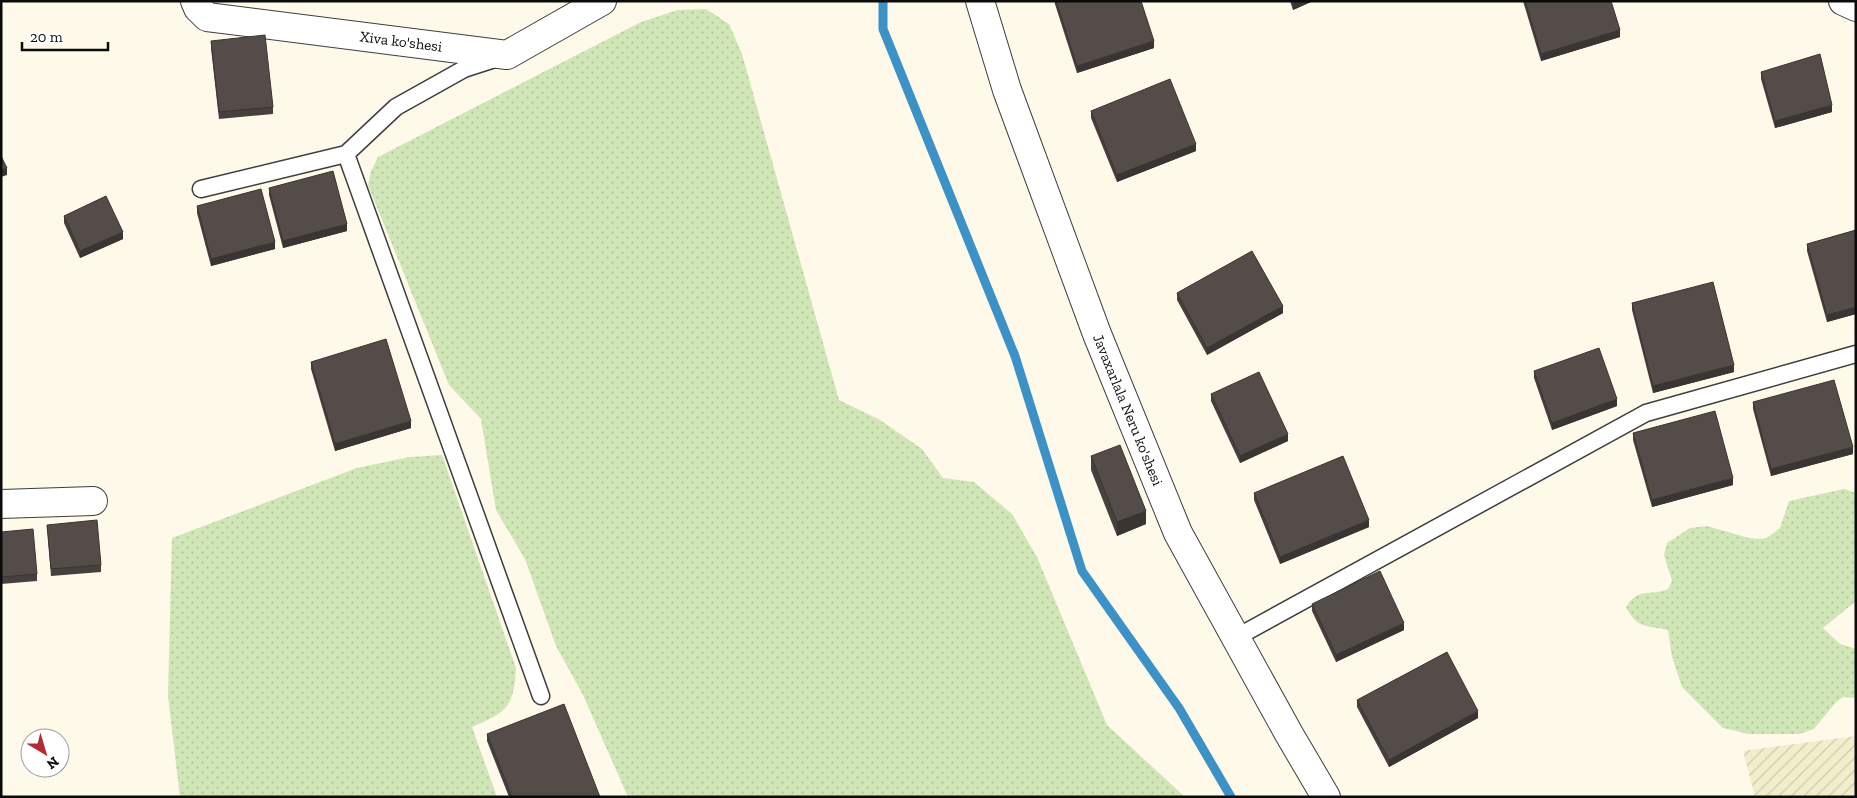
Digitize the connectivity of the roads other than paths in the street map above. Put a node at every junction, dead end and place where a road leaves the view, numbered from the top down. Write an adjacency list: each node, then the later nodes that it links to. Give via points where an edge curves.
1 (195, 1): 6 (street, Xiva ko'shesi, via 207,16)
2 (602, 1): 6 (street)
3 (980, 1): 12 (street, Javaxarlala Neru ko'shesi, via 1007,90 1108,362 1178,533)
4 (1843, 1): 5 (street)
5 (1856, 6)
6 (507, 55): 7 (lane, via 464,70 396,107)
7 (346, 154): 8 (lane); 13 (lane)
8 (201, 189)
9 (1856, 354): 12 (lane, via 1646,413)
10 (93, 501): 11 (street)
11 (1, 504)
12 (1236, 637): 14 (street, Javaxarlala Neru ko'shesi)
13 (541, 696)
14 (1326, 797)

